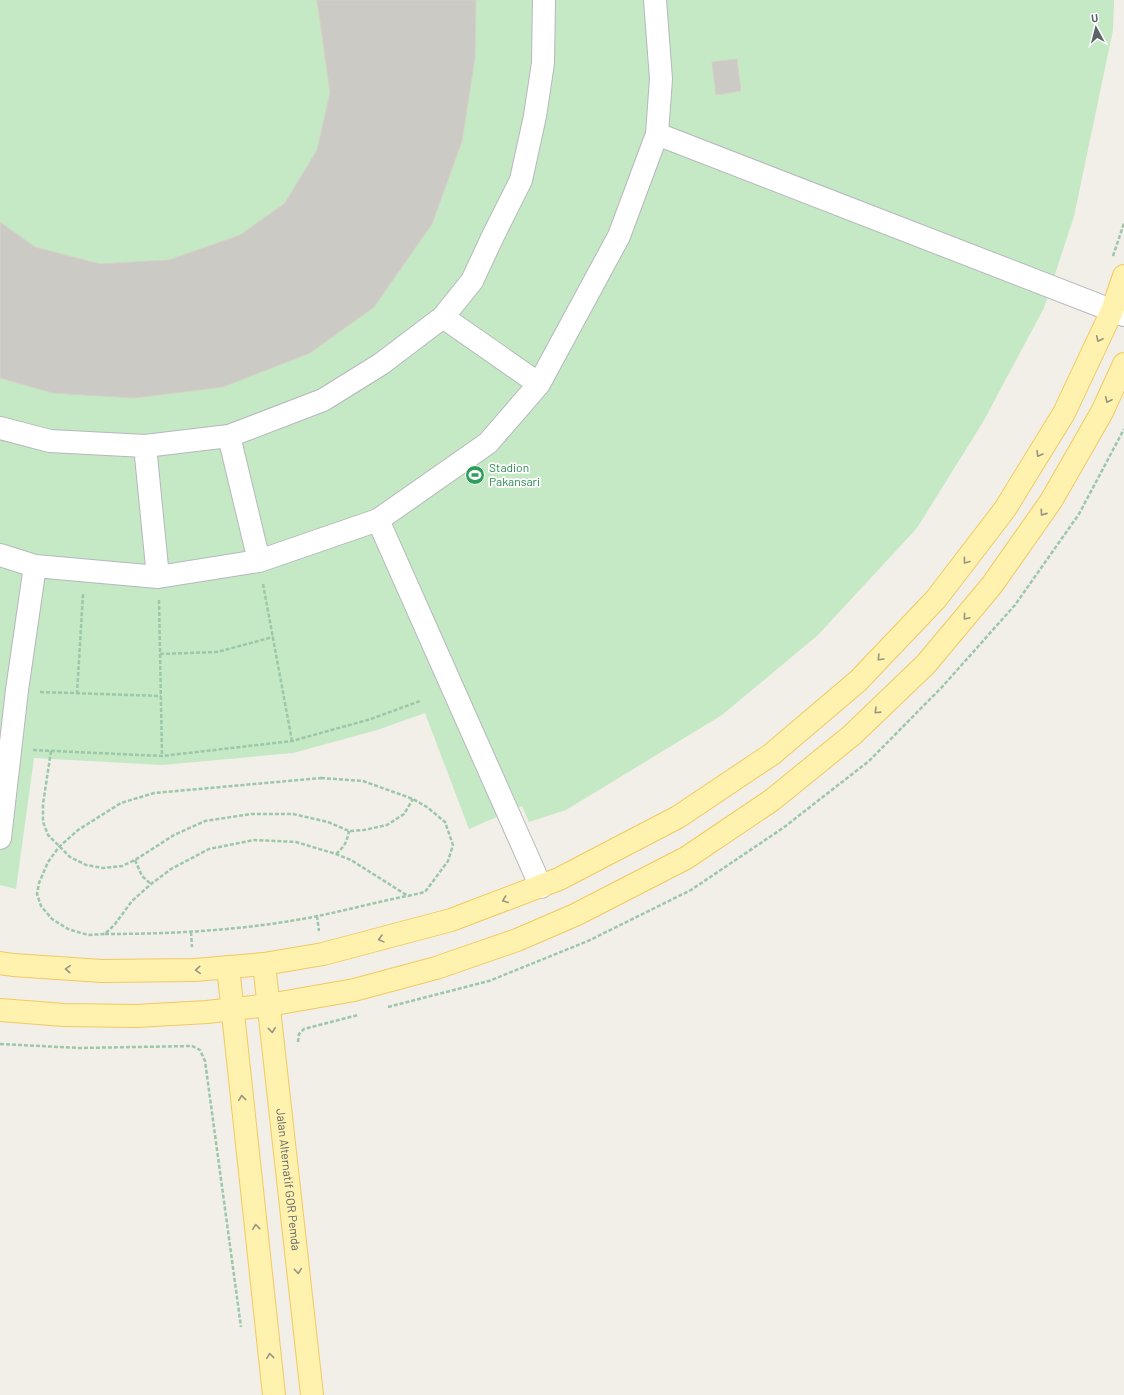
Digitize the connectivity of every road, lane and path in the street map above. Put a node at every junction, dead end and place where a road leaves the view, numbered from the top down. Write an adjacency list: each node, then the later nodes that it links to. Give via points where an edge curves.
1 (544, 0): 7 (lane, via 543,62 535,116 521,180 472,281)
2 (655, 0): 3 (lane, via 661,79)
3 (657, 134): 6 (lane); 9 (lane, via 619,236)
4 (1124, 223): 5 (path)
5 (1118, 268): 6 (main road)
6 (1118, 313): 36 (main road, one-way to 36, via 1064,413 1005,509 936,599 858,681 772,754 678,818)
7 (443, 317): 9 (lane); 11 (lane, via 380,364 323,400)
8 (1124, 364): 44 (main road, one-way to 44, via 1102,412 1051,501 992,585 926,664 852,735 772,800 686,858 575,915 517,940 436,968 354,990)
9 (539, 384): 13 (lane, via 488,443)
10 (0, 428): 12 (lane, via 50,441)
11 (229, 436): 12 (lane); 15 (lane)
12 (145, 446): 18 (lane)
13 (378, 520): 15 (lane); 36 (lane)
14 (0, 555): 16 (lane)
15 (258, 561): 18 (lane); 19 (path)
16 (35, 566): 17 (lane); 23 (lane)
17 (85, 570): 18 (lane); 21 (path)
18 (158, 577): 20 (path)
19 (273, 637): 20 (path, via 218,652); 25 (path)
20 (160, 654): 22 (path)
21 (77, 694): 22 (path); 23 (path)
22 (161, 696): 28 (path)
23 (11, 698): 26 (lane)
24 (420, 701): 25 (path, via 371,719)
25 (292, 741): 28 (path)
26 (10, 748): 27 (path); 31 (lane)
27 (51, 751): 28 (path); 32 (path, via 43,822 48,835)
28 (162, 756)
29 (413, 799): 30 (path, via 404,814 387,825); 32 (path, via 363,781 321,778 154,793 121,803 78,830); 37 (path, via 445,822 453,846 448,861 425,892)
30 (349, 831): 33 (path, via 344,847); 34 (path, via 328,822 293,814 251,814 205,821 174,835)
31 (0, 838)
32 (59, 847): 34 (path, via 70,857 86,865 103,868 122,866); 39 (path, via 48,862 39,883 41,906 52,919 68,929 88,935)
33 (336, 854): 35 (path, via 296,842 254,840 209,849); 37 (path, via 351,860)
34 (135, 860): 35 (path, via 142,876)
35 (151, 884): 39 (path, via 132,901)
36 (541, 887): 42 (main road, one-way to 42, via 451,920 323,954)
37 (408, 896): 38 (path)
38 (317, 916): 39 (path, via 191,932); 40 (path)
39 (105, 934)
40 (320, 936)
41 (0, 963): 43 (main road, one-way to 41, via 102,971)
42 (264, 964): 43 (main road); 44 (main road, Jalan Alternatif GOR Pemda)
43 (228, 967): 46 (main road)
44 (270, 1005): 46 (main road); 50 (main road, Jalan Alternatif GOR Pemda, one-way to 50)
45 (0, 1010): 46 (main road, via 64,1015 136,1016)
46 (233, 1010): 49 (main road, one-way to 46)
47 (0, 1044): 48 (path, via 80,1048 192,1046 200,1050 205,1061)
48 (242, 1333)
49 (274, 1395)
50 (312, 1395)

